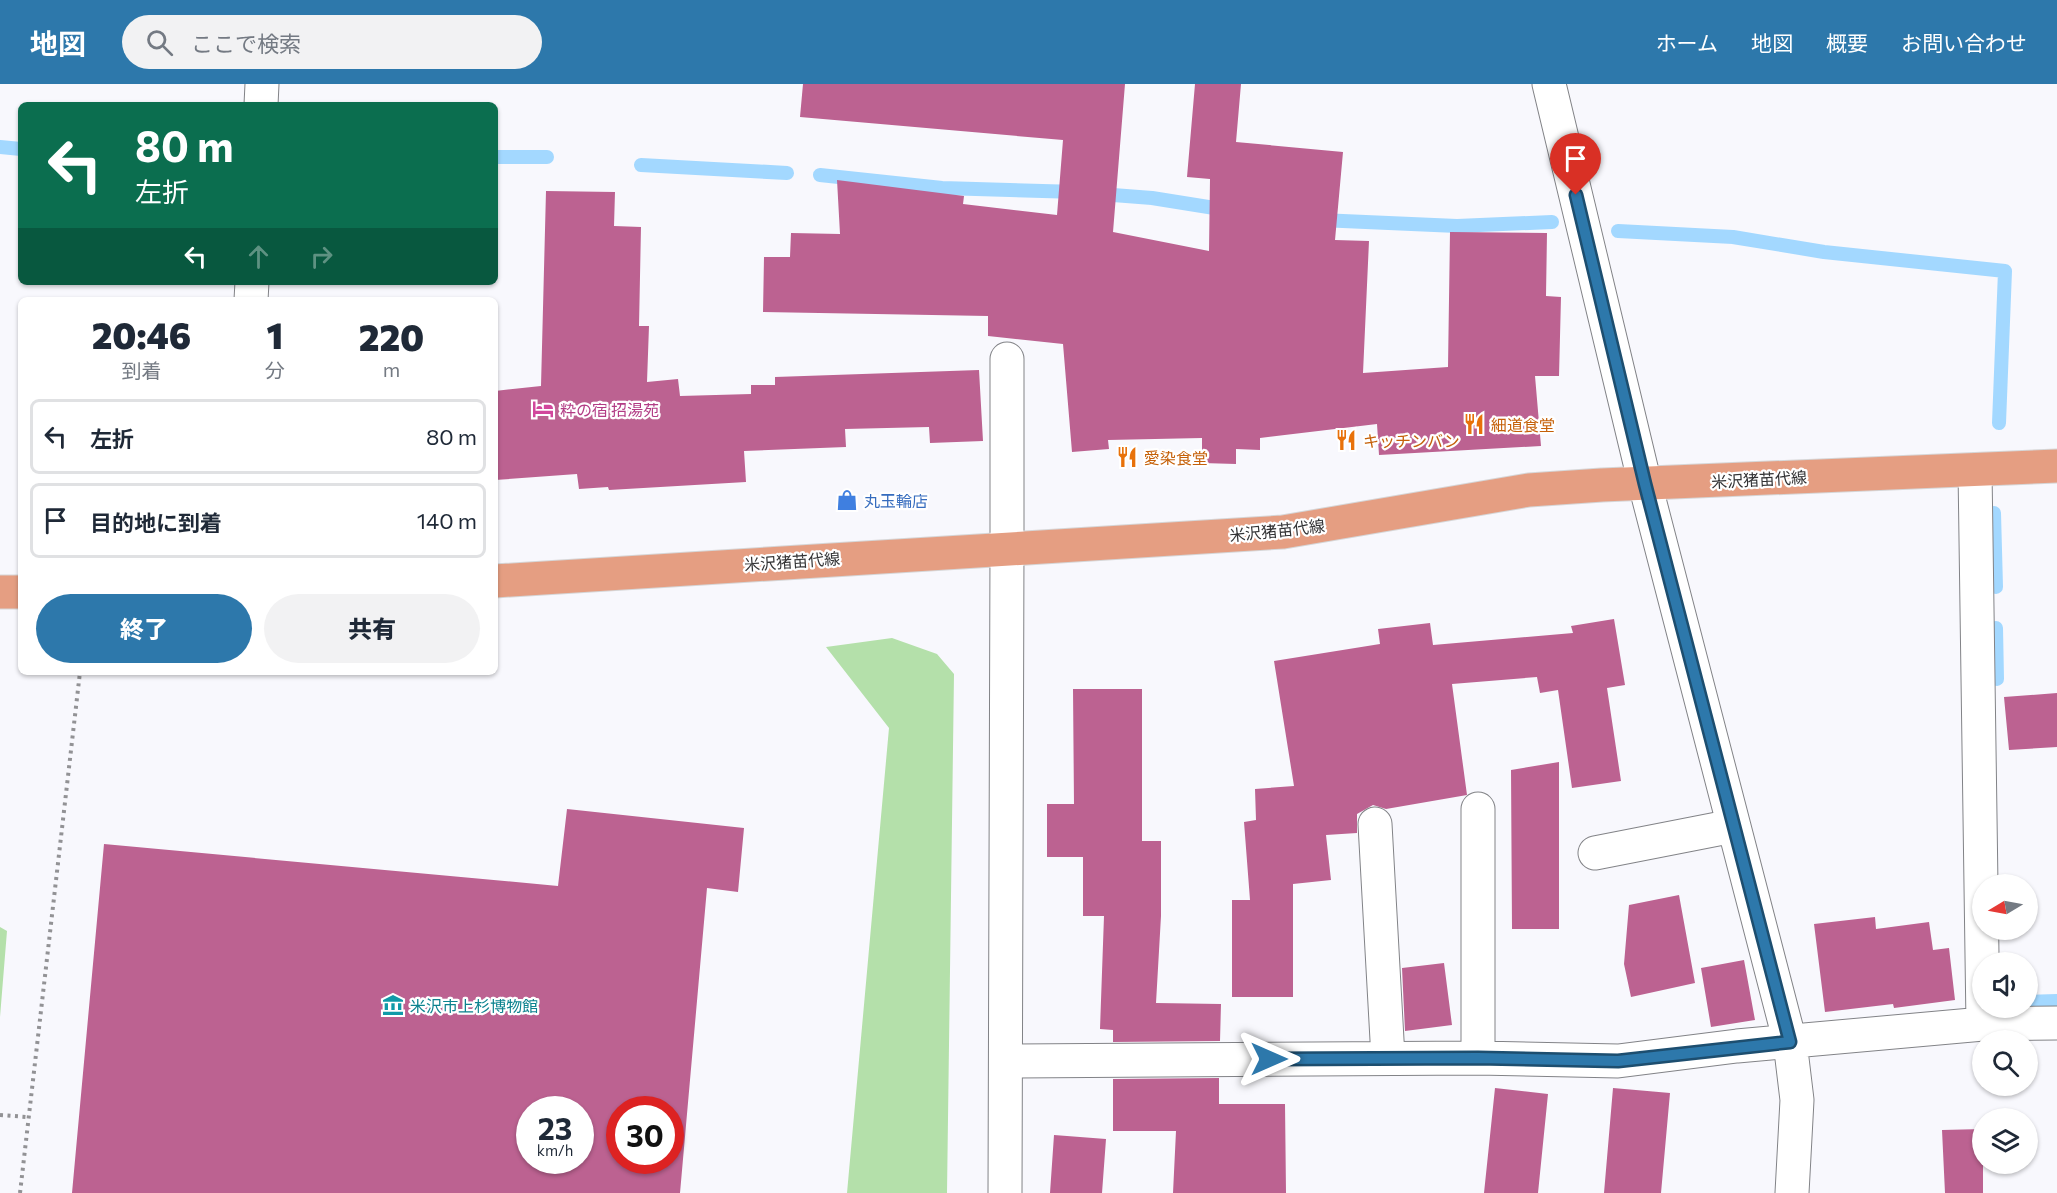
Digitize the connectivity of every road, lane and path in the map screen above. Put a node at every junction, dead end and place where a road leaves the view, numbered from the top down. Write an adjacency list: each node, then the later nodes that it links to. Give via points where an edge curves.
1 (262, 84): 3 (street)
2 (1549, 84): 7 (street)
3 (261, 102)
4 (1007, 359): 8 (street)
5 (2057, 466): 6 (main road, 米沢猪苗代線)
6 (1975, 470): 7 (main road, 米沢猪苗代線); 18 (street)
7 (1645, 484): 8 (main road, 米沢猪苗代線, via 1528,490 1283,532); 15 (street)
8 (1007, 547): 9 (main road, 米沢猪苗代線); 22 (street)
9 (498, 581)
10 (0, 592): 11 (main road)
11 (18, 592)
12 (80, 675): 24 (path)
13 (1478, 809): 21 (street)
14 (1375, 824): 20 (street)
15 (1733, 826): 16 (street); 19 (street)
16 (1595, 853)
17 (2057, 1023): 18 (street)
18 (1983, 1024): 19 (street)
19 (1790, 1042): 21 (street, via 1618,1061); 27 (street, via 1797,1100)
20 (1388, 1058): 21 (street); 22 (street)
21 (1478, 1058)
22 (1007, 1061): 26 (street)
23 (0, 1115): 24 (path)
24 (27, 1117): 25 (path)
25 (20, 1193)
26 (1005, 1193)
27 (1792, 1193)

